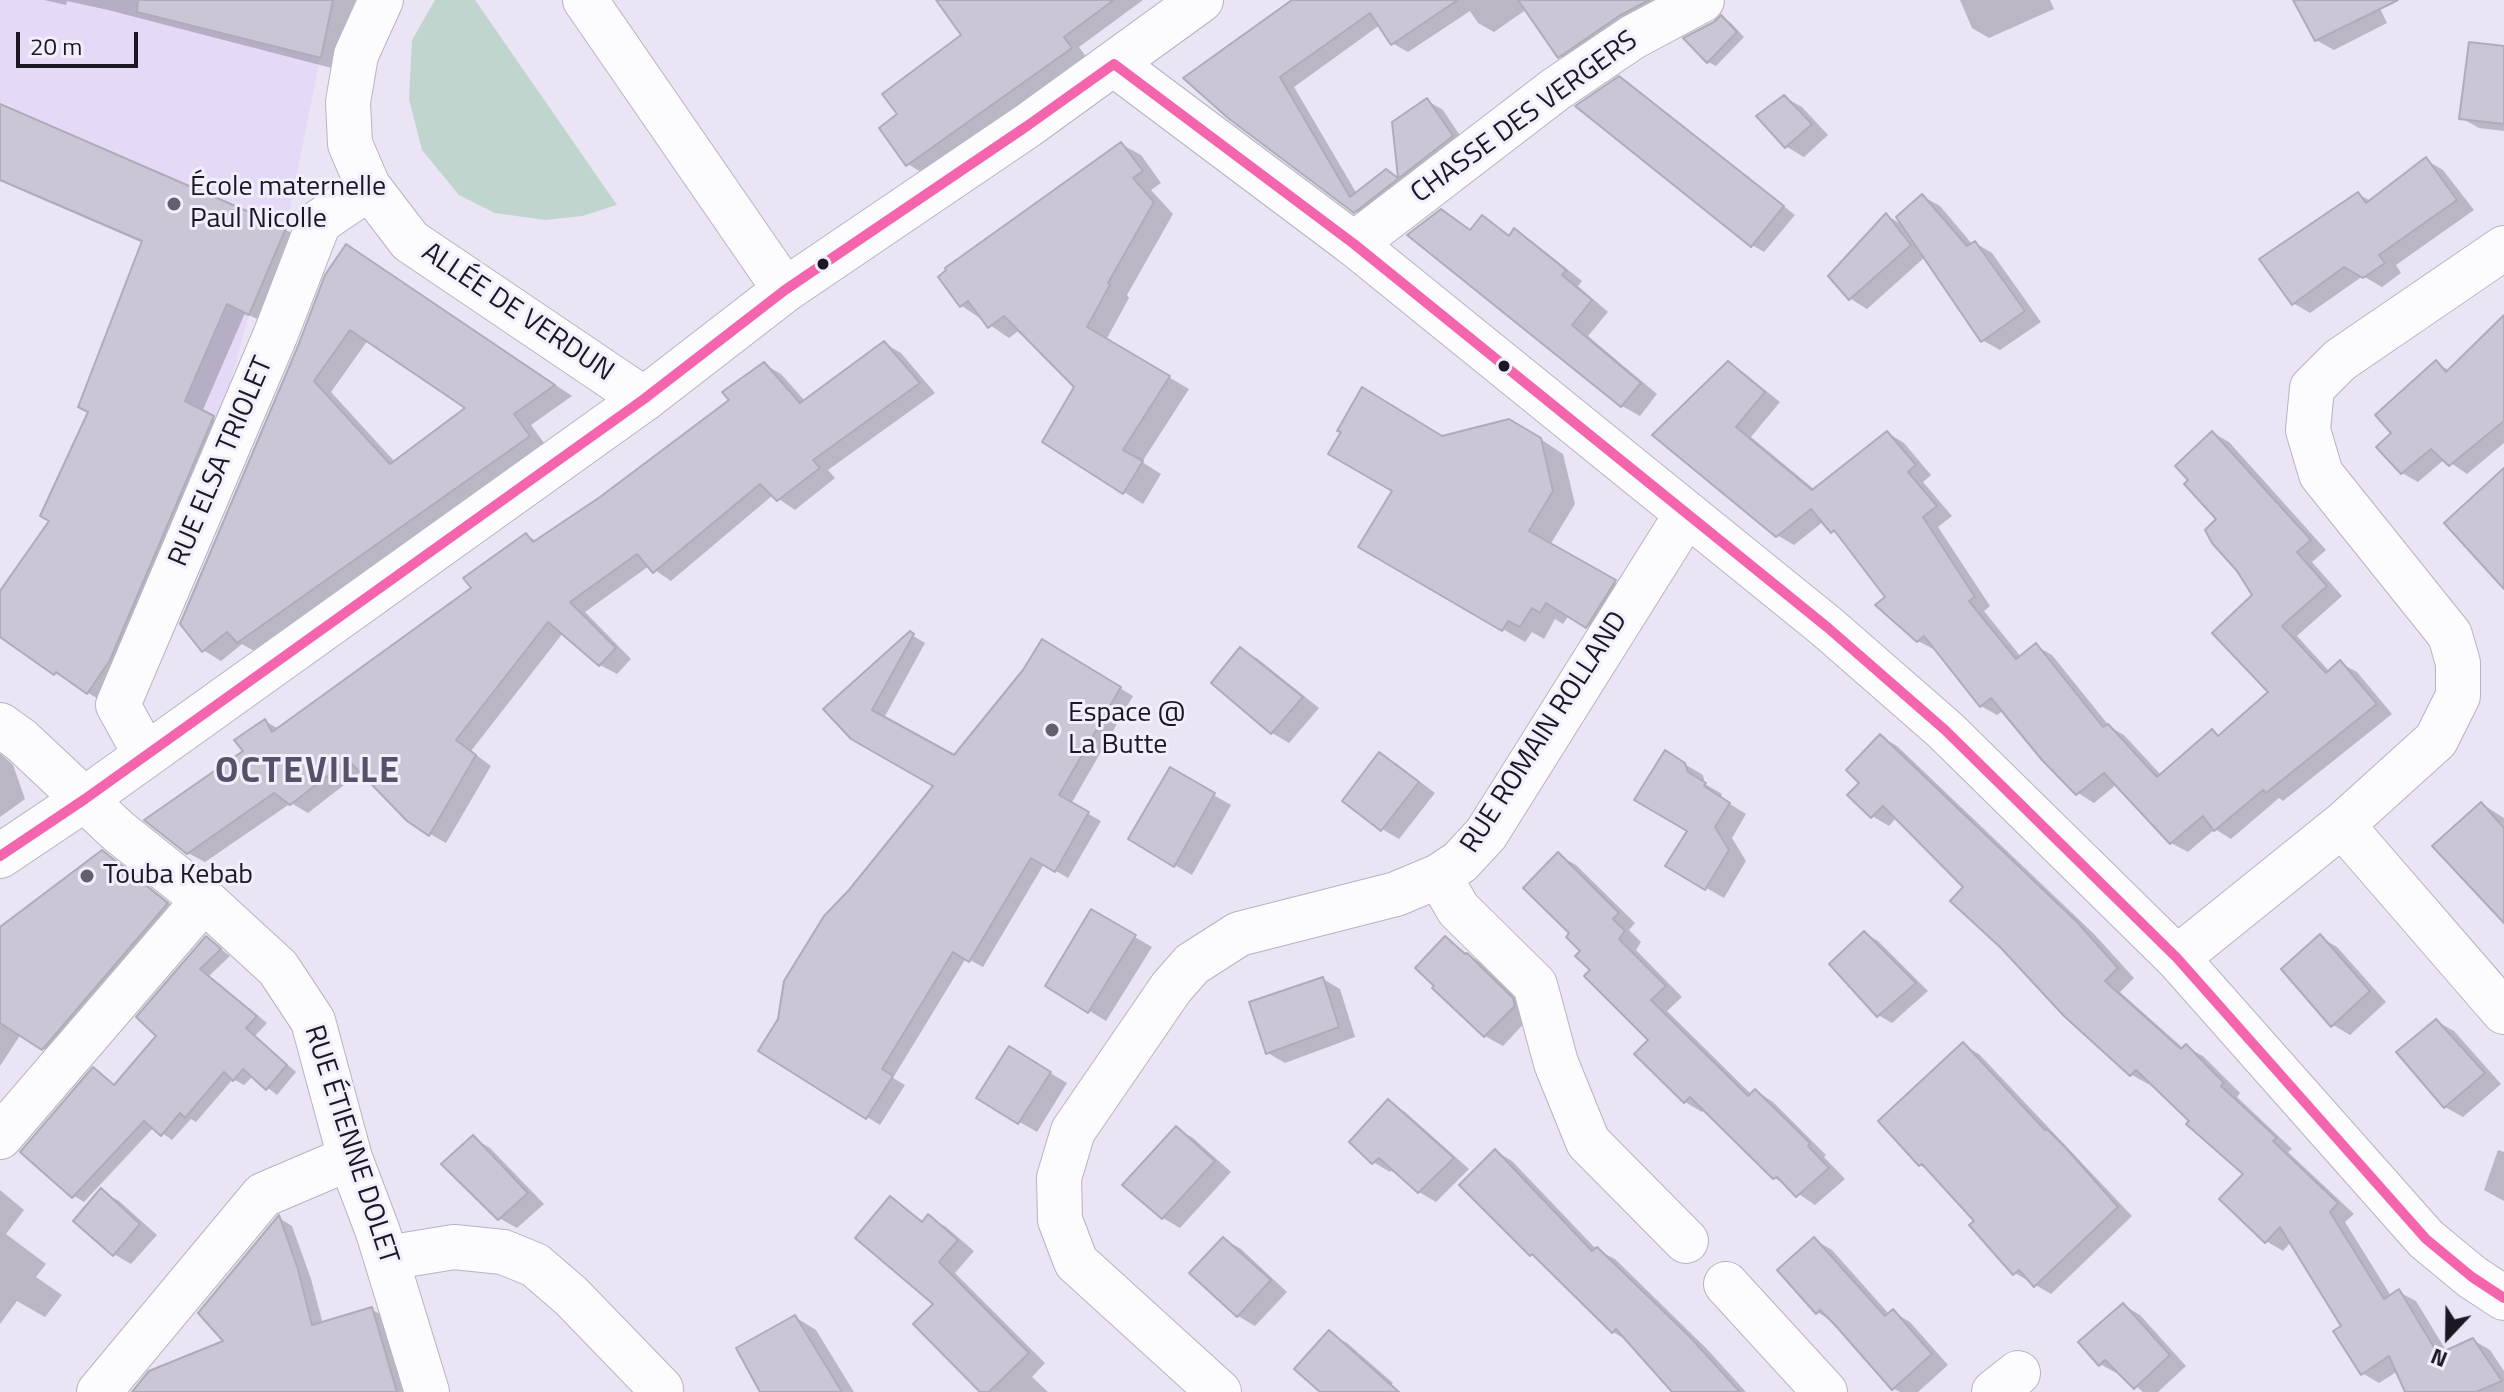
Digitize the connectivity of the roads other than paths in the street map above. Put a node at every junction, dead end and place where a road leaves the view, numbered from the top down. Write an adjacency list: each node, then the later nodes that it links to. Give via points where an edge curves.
1 (381, 0): 6 (street, ALLÉE DE VERDUN, via 356,55 348,102 350,144)
2 (585, 0): 9 (street)
3 (1201, 0): 5 (street)
4 (1702, 0): 7 (street, CHASSE DES VERGERS, via 1633,37 1556,89)
5 (1114, 64): 7 (street); 9 (street)
6 (369, 188): 10 (street, ALLÉE DE VERDUN, via 410,241); 13 (street, RUE ELSA TRIOLET, via 319,222 118,705)
7 (1354, 244): 11 (street)
8 (2504, 248): 15 (street, via 2340,360 2312,388 2308,430 2321,474 2450,635 2458,663 2458,696 2436,740)
9 (785, 290): 10 (street)
10 (644, 399): 13 (street)
11 (1686, 515): 17 (street, RUE ROMAIN ROLLAND, via 1486,834); 19 (street, via 1945,730)
12 (0, 725): 14 (street, RUE ÉTIENNE DOLET)
13 (145, 754): 14 (street)
14 (85, 799): 16 (street); 18 (street, RUE ÉTIENNE DOLET)
15 (2342, 825): 19 (street); 20 (street)
16 (0, 856)
17 (1439, 876): 23 (street, via 1458,909 1535,985 1556,1063 1588,1142); 30 (street, RUE ROMAIN ROLLAND, via 1396,894 1239,934 1192,964 1073,1131 1059,1178 1060,1220 1076,1262)
18 (204, 900): 21 (street); 22 (street, RUE ÉTIENNE DOLET, via 278,968 313,1021)
19 (2177, 958): 26 (street, via 2426,1239)
20 (2504, 1012)
21 (0, 1137)
22 (350, 1158): 24 (street, RUE ÉTIENNE DOLET); 28 (street, via 263,1195)
23 (1686, 1241)
24 (387, 1258): 27 (street, via 454,1247 503,1252 535,1265); 29 (street, RUE ÉTIENNE DOLET)
25 (1726, 1284): 31 (street)
26 (2504, 1298)
27 (661, 1389)
28 (99, 1392)
29 (427, 1392)
30 (1219, 1392)
31 (1825, 1392)

